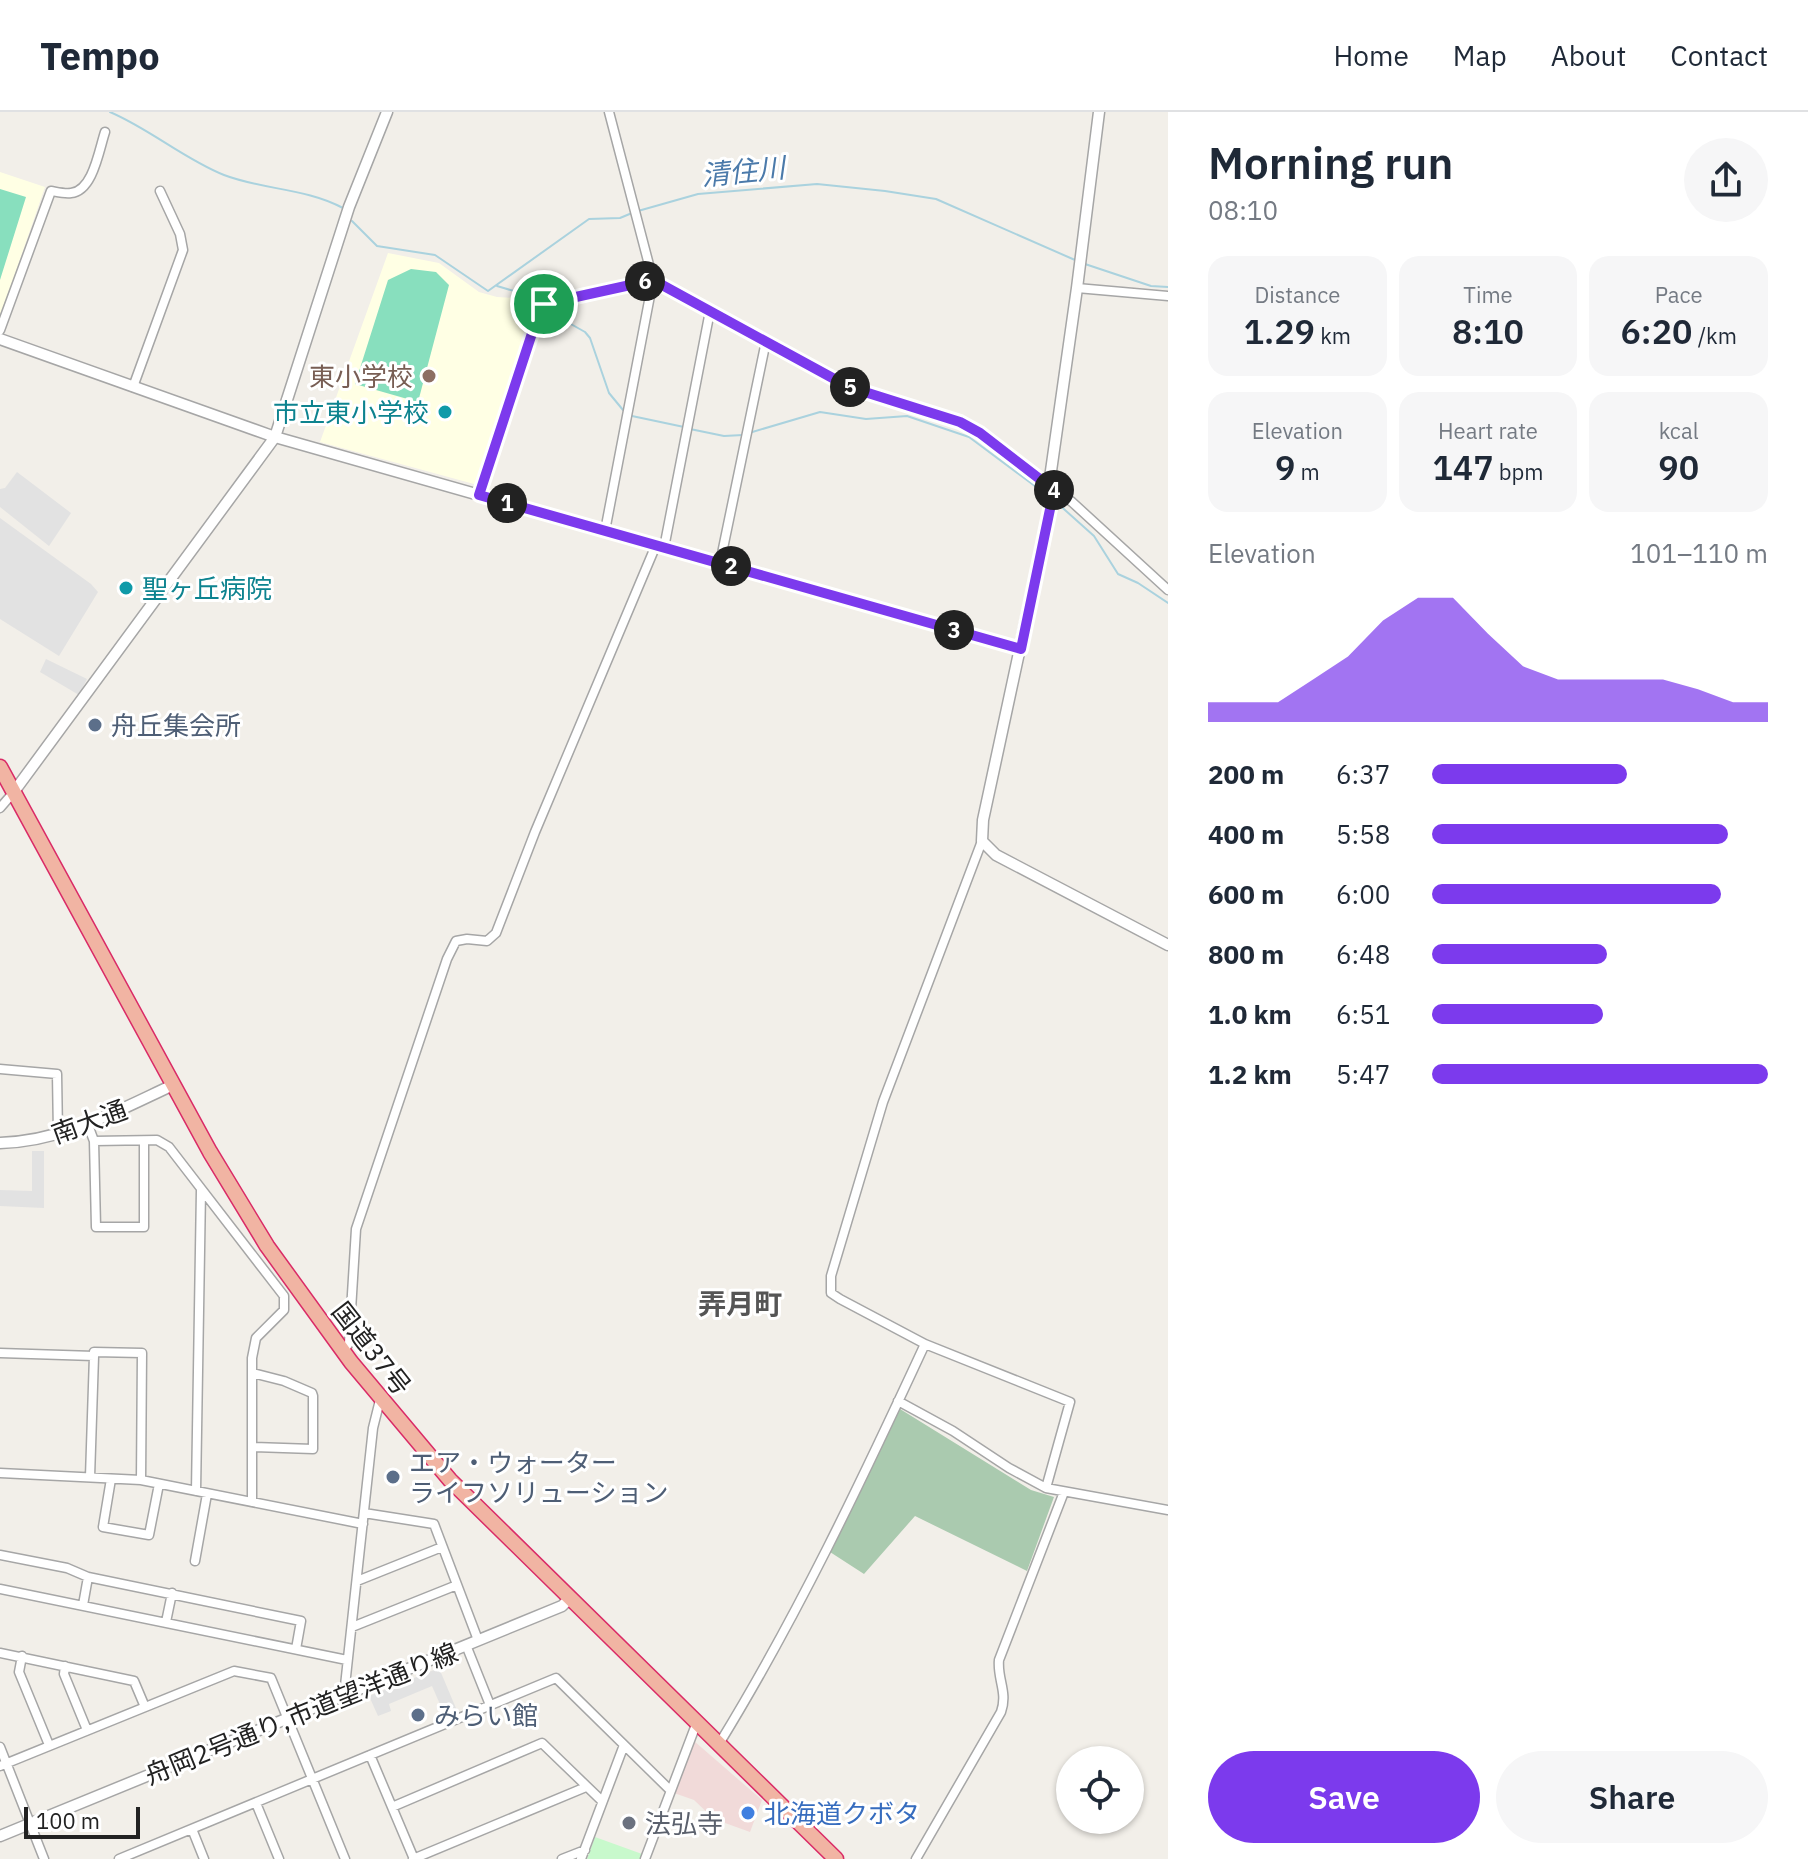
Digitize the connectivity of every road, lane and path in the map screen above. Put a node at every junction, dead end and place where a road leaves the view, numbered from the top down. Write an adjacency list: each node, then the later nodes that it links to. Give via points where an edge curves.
1 (387, 112): 14 (street, via 349,207)
2 (609, 112): 6 (street)
3 (1099, 112): 7 (street)
4 (105, 132): 10 (street, via 80,191 51,191)
5 (160, 191): 13 (street, via 183,250)
6 (653, 280): 9 (street); 16 (street, via 544,304); 17 (street)
7 (1077, 288): 8 (street); 15 (street)
8 (1168, 296)
9 (710, 311): 12 (street); 18 (street)
10 (0, 330)
11 (0, 339): 13 (street)
12 (766, 341): 15 (street, via 849,387 960,422); 19 (street)
13 (133, 387): 14 (street)
14 (275, 437): 16 (street); 23 (street)
15 (1052, 487): 20 (street); 21 (street)
16 (479, 495): 17 (street)
17 (605, 531): 18 (street)
18 (660, 546): 19 (street); 36 (street, via 496,933 487,941 456,941 447,959 356,1229 349,1343)
19 (720, 563): 21 (street)
20 (1168, 590)
21 (1021, 649): 25 (street)
22 (0, 767): 23 (highway, 国道37号)
23 (13, 793): 24 (street); 28 (highway, 国道37号)
24 (0, 808)
25 (982, 841): 26 (street, via 996,855); 35 (street, via 883,1102 831,1276 831,1293)
26 (1168, 945)
27 (0, 1069): 30 (street, via 57,1074)
28 (173, 1085): 29 (street, 南大通); 36 (highway, 国道37号, via 267,1246)
29 (88, 1125): 30 (street, 南大通); 31 (street)
30 (58, 1134): 33 (street, 南大通)
31 (94, 1141): 32 (street); 32 (street, via 96,1227 144,1227)
32 (144, 1141): 34 (street, via 157,1140 169,1147)
33 (0, 1143)
34 (201, 1189): 39 (street, via 284,1296 284,1310 256,1338); 49 (street)
35 (925, 1344): 41 (street); 48 (street, via 1070,1402)
36 (343, 1352): 40 (highway, 国道37号)
37 (0, 1353): 38 (street)
38 (94, 1356): 44 (street); 46 (street, via 142,1353)
39 (253, 1373): 42 (street); 42 (street, via 312,1393 313,1449)
40 (380, 1400): 54 (street); 64 (highway, 国道37号, via 450,1480)
41 (898, 1401): 48 (street); 81 (street, via 776,1645)
42 (253, 1447): 52 (street)
43 (0, 1473): 44 (street)
44 (90, 1477): 45 (street)
45 (111, 1479): 46 (street); 47 (street, via 103,1527 149,1535)
46 (141, 1480): 47 (street)
47 (159, 1484): 49 (street)
48 (1046, 1488): 50 (street)
49 (196, 1491): 51 (street)
50 (1064, 1492): 53 (street); 106 (street, via 999,1660 1005,1692 1001,1712)
51 (207, 1494): 52 (street); 58 (street)
52 (252, 1502): 55 (street)
53 (1168, 1510)
54 (364, 1513): 55 (street); 56 (street, via 434,1524)
55 (363, 1524): 60 (street)
56 (442, 1547): 60 (street); 61 (street)
57 (0, 1555): 59 (street)
58 (195, 1561)
59 (88, 1577): 63 (street); 65 (street)
60 (357, 1581): 67 (street)
61 (457, 1585): 67 (street); 68 (street)
62 (0, 1589): 65 (street)
63 (172, 1593): 66 (street); 70 (street, via 301,1621)
64 (570, 1598): 68 (street, 舟岡2号通り,市道望洋通り線); 79 (highway, 国道37号)
65 (83, 1605): 66 (street)
66 (166, 1622): 70 (street)
67 (352, 1627): 73 (street)
68 (478, 1640): 69 (street, 舟岡2号通り,市道望洋通り線)
69 (466, 1645): 75 (street, 舟岡2号通り,市道望洋通り線); 76 (street)
70 (296, 1649): 73 (street)
71 (0, 1653): 72 (street)
72 (22, 1656): 74 (street); 82 (street, via 19,1672)
73 (347, 1660): 75 (street)
74 (65, 1666): 77 (street, via 134,1681); 80 (street)
75 (344, 1695): 78 (street, 舟岡2号通り,市道望洋通り線)
76 (490, 1705): 83 (street, via 556,1678); 85 (street)
77 (145, 1707): 78 (street, via 234,1671 271,1678); 80 (street)
78 (288, 1718): 87 (street); 93 (street, 舟岡2号通り,市道望洋通り線)
79 (697, 1722): 81 (highway, 国道37号); 89 (street)
80 (87, 1730): 82 (street)
81 (719, 1744): 105 (highway, 国道37号)
82 (49, 1745): 86 (street)
83 (624, 1745): 89 (street); 90 (street)
84 (0, 1747): 86 (street)
85 (370, 1755): 87 (street); 92 (street)
86 (3, 1765): 93 (street)
87 (313, 1779): 91 (street); 101 (street)
88 (586, 1787): 90 (street); 92 (street, via 542,1743); 102 (street)
89 (670, 1790): 104 (street)
90 (602, 1801): 96 (street)
91 (256, 1803): 94 (street); 100 (street)
92 (392, 1807): 102 (street)
93 (31, 1824): 95 (street, 舟岡2号通り,市道望洋通り線); 97 (street)
94 (192, 1829): 98 (street); 99 (street)
95 (0, 1836)
96 (583, 1854): 103 (street)
97 (44, 1859)
98 (119, 1859)
99 (204, 1859)
100 (279, 1859)
101 (345, 1859)
102 (414, 1859)
103 (562, 1859)
104 (645, 1859)
105 (836, 1859)
106 (916, 1859)

